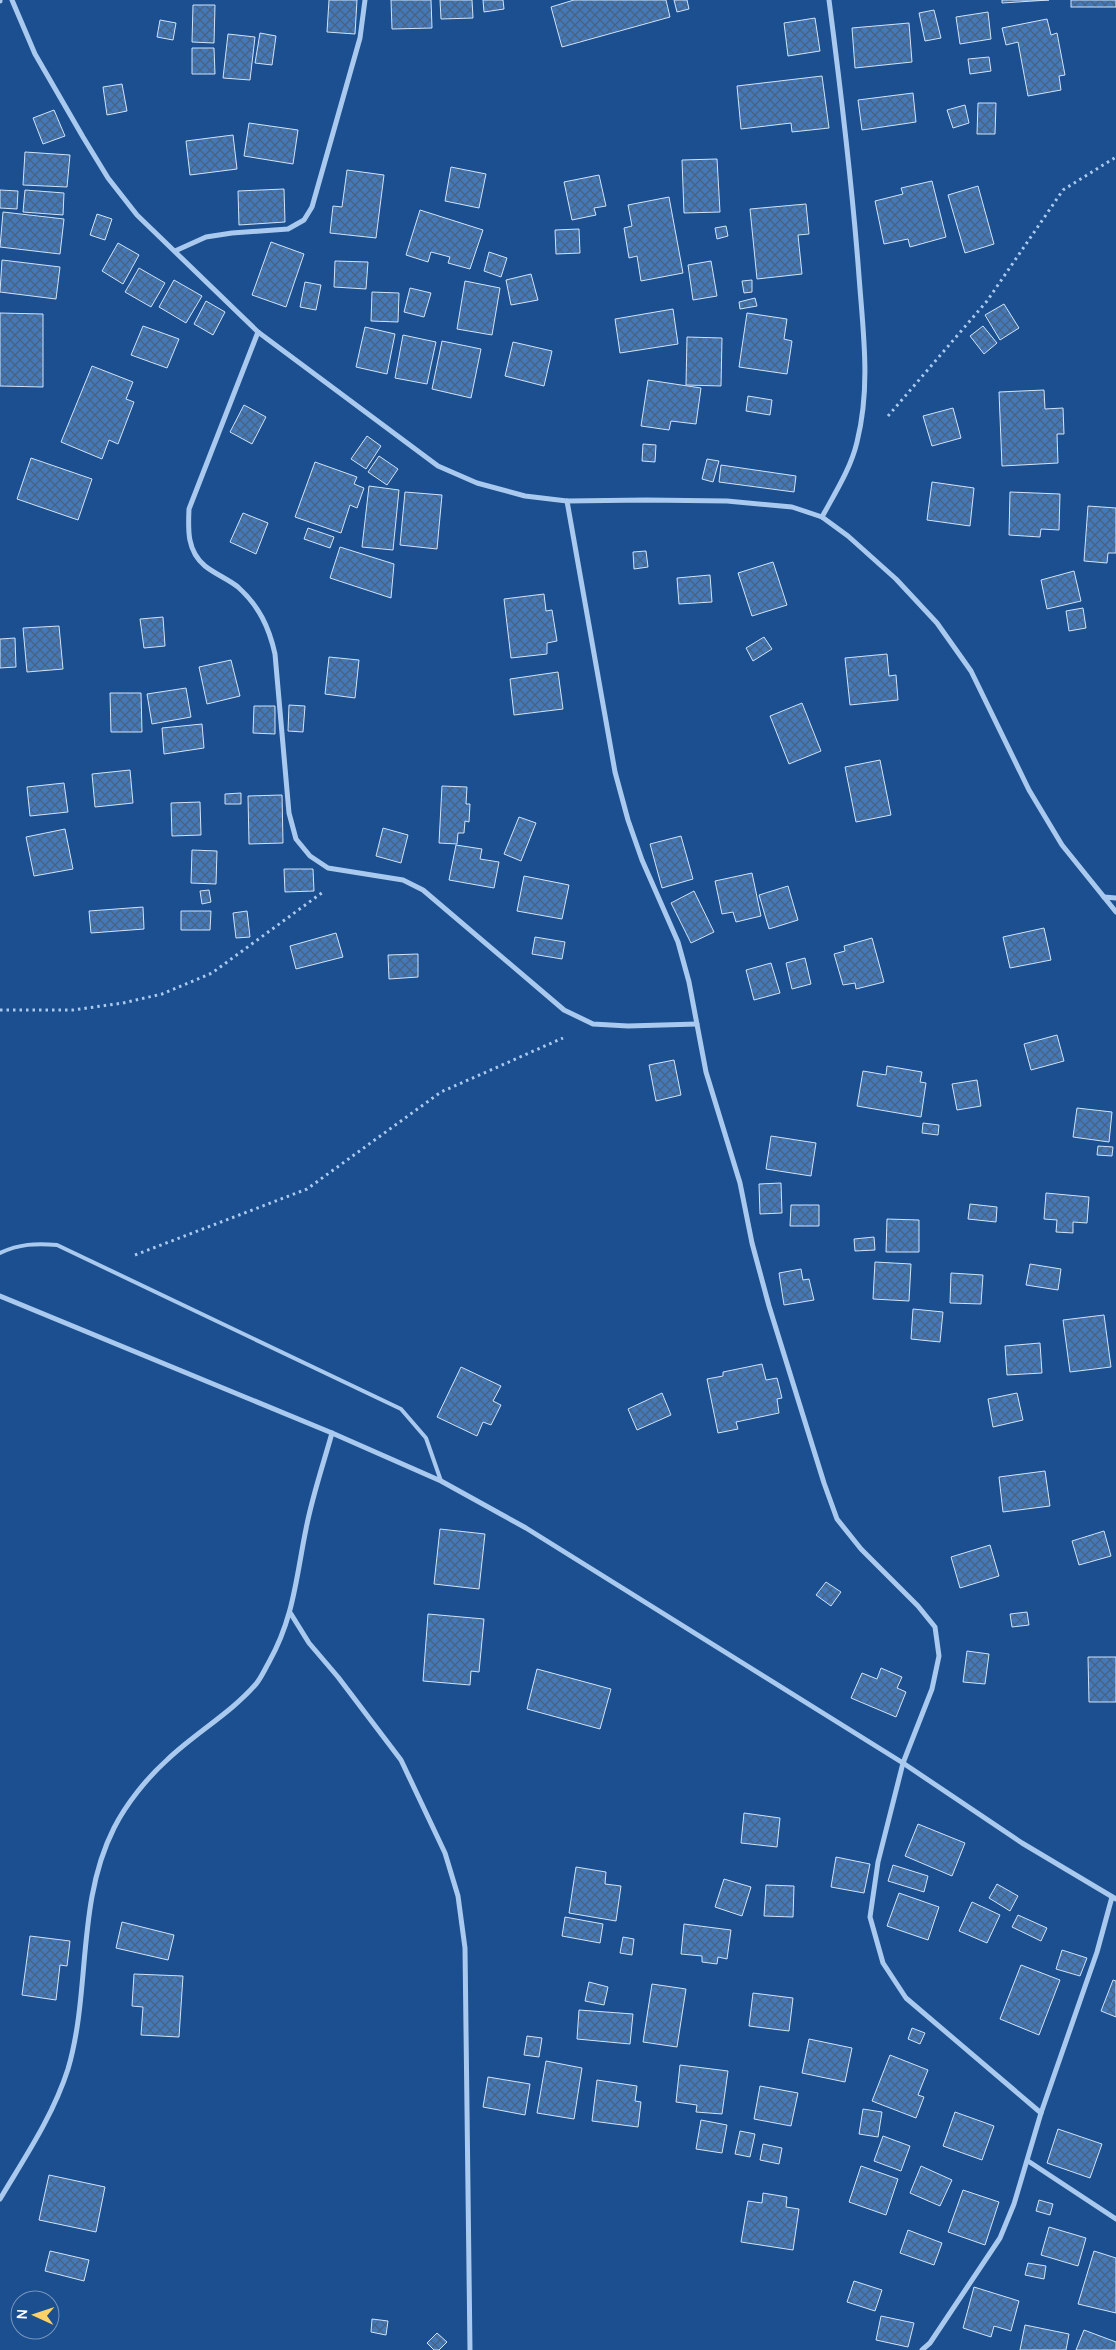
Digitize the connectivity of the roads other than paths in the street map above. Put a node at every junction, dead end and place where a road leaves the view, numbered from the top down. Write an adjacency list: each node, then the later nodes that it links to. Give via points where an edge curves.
1 (12, 0): 4 (street, via 35,54 108,178 137,215)
2 (365, 0): 4 (street, via 360,38 312,207 304,220 288,229 206,237)
3 (829, 0): 7 (street, via 849,155 866,367 857,443)
4 (174, 251): 5 (street)
5 (258, 332): 6 (street, via 438,466 477,483); 11 (street, via 189,508 188,528 196,556 252,601 270,635 275,654 289,813 296,839 310,856 328,868 403,880 423,890 564,1010 593,1024)
6 (567, 501): 7 (street, via 727,501 792,507); 11 (street, via 615,772 642,860 678,942)
7 (822, 517): 8 (street, via 896,578 938,623 971,671 1029,790 1057,837)
8 (1104, 897): 9 (street); 10 (street)
9 (1116, 898)
10 (1116, 912)
11 (696, 1024): 17 (street, via 706,1072 740,1183 769,1306 837,1518 861,1549 935,1627 939,1656 932,1690)
12 (0, 1253): 15 (lane, via 34,1243 57,1244 401,1409 426,1438)
13 (0, 1296): 14 (street)
14 (332, 1434): 15 (street); 16 (street, via 306,1528)
15 (441, 1481): 17 (street, via 526,1528)
16 (291, 1614): 21 (street, via 257,1683 228,1712 167,1760 114,1827 99,1866 91,1904 68,2068 50,2116); 23 (street, via 309,1643 401,1760 445,1853 458,1896 465,1948)
17 (903, 1763): 18 (street, via 1022,1843); 19 (street, via 878,1862 870,1917 883,1963 906,1998)
18 (1114, 1898): 19 (street)
19 (1042, 2113): 20 (street)
20 (1028, 2161): 22 (street); 24 (street, via 1000,2238 930,2343)
21 (0, 2199)
22 (1116, 2219)
23 (470, 2350)
24 (922, 2350)

